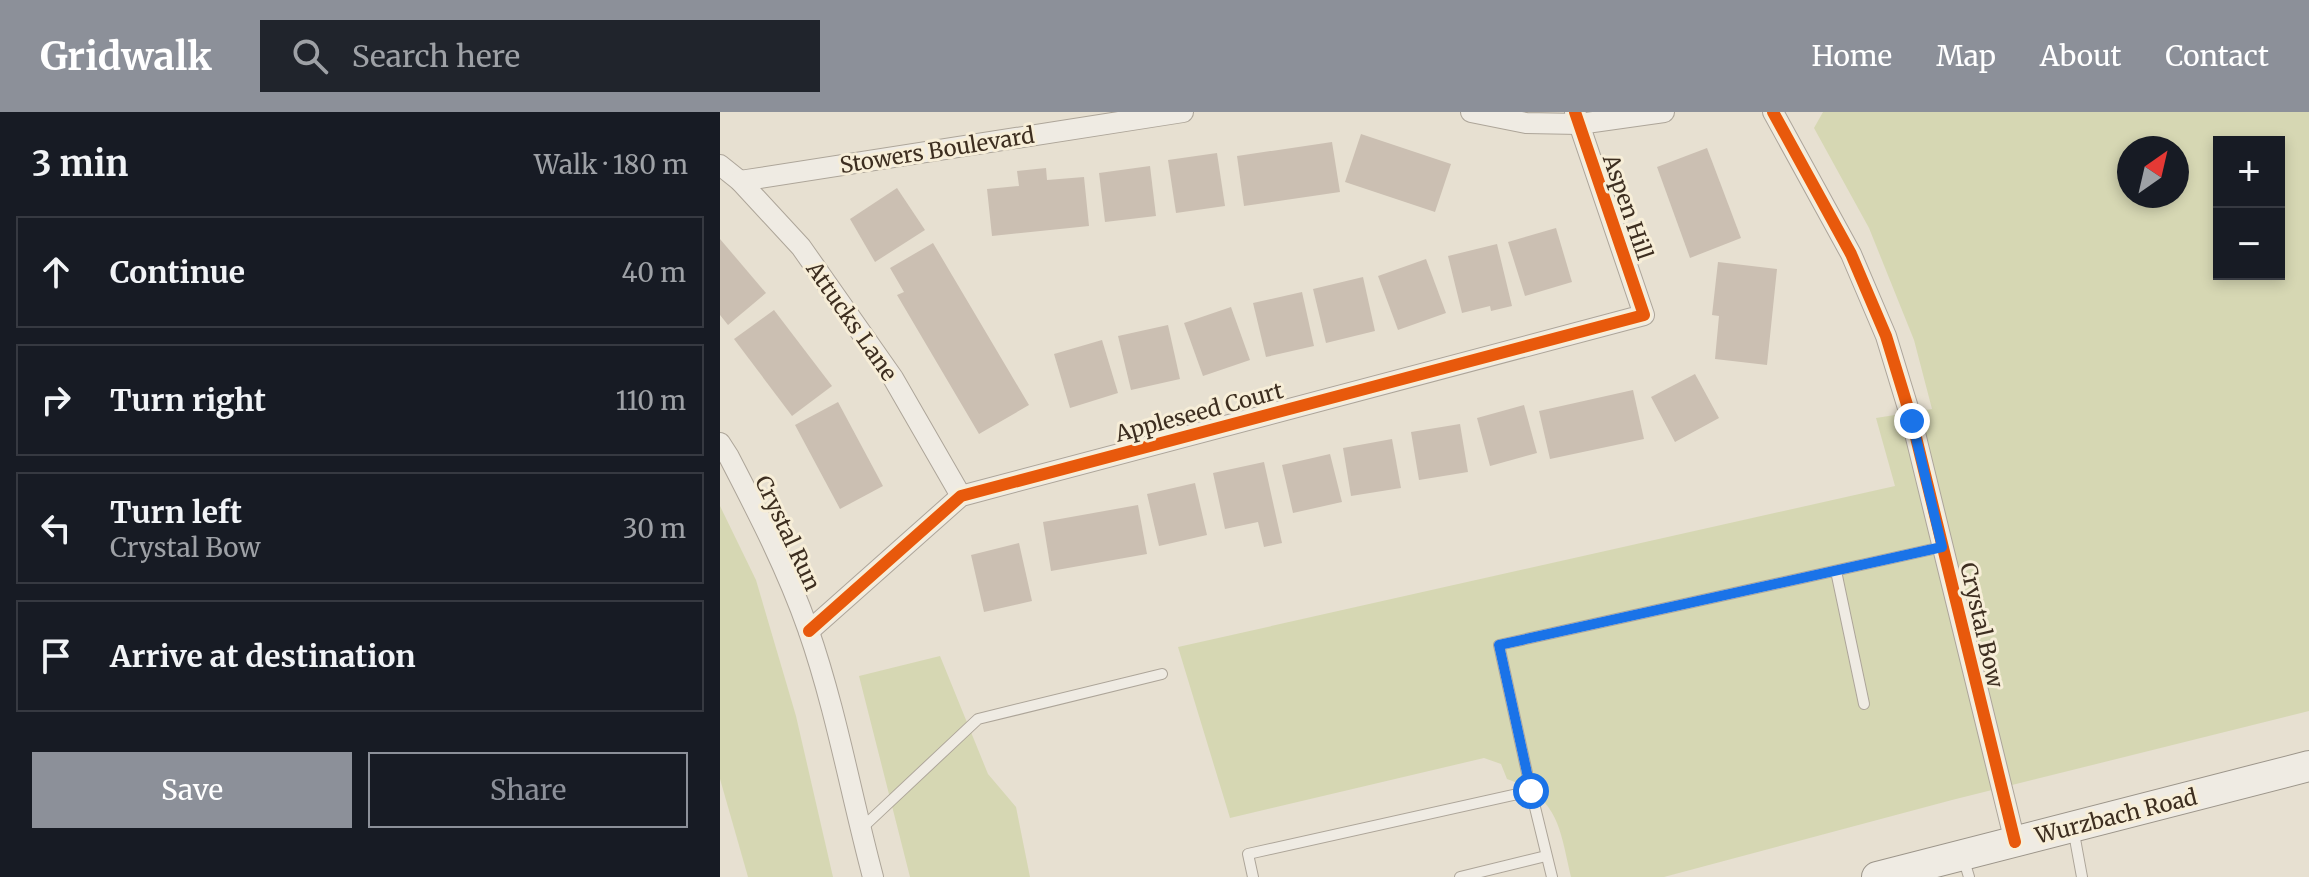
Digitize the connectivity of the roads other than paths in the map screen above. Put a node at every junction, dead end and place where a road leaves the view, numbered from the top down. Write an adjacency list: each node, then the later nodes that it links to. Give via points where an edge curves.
1 (1183, 112): 7 (street, Stowers Boulevard)
2 (1471, 112): 5 (street, via 1526,123)
3 (1664, 112): 5 (street)
4 (1773, 112): 11 (street, Crystal Bow, via 1851,254 1886,336)
5 (1577, 118): 8 (street, Aspen Hill)
6 (720, 165): 7 (street, Attucks Lane)
7 (740, 181): 10 (street, Attucks Lane, via 801,247 893,378)
8 (1644, 315): 10 (street, Appleseed Court)
9 (720, 443): 13 (street, Crystal Run, via 782,560)
10 (961, 496): 13 (street, Appleseed Court)
11 (1942, 547): 12 (lane); 20 (street, Crystal Bow)
12 (1836, 571): 15 (lane); 17 (lane, via 1499,645)
13 (809, 631): 19 (street, Crystal Run)
14 (1162, 674): 19 (lane, via 978,719)
15 (1864, 704)
16 (2309, 766): 18 (main road, Wurzbach Road)
17 (1531, 791): 21 (lane); 24 (lane, via 1248,854)
18 (2073, 827): 20 (main road, Wurzbach Road); 28 (lane)
19 (860, 829): 23 (street, Crystal Run)
20 (2015, 842): 22 (main road, Wurzbach Road)
21 (1546, 856): 25 (lane); 26 (lane)
22 (1966, 866): 27 (main road, Wurzbach Road)
23 (873, 877)
24 (1253, 877)
25 (1460, 877)
26 (1552, 877)
27 (1877, 877)
28 (2082, 877)

